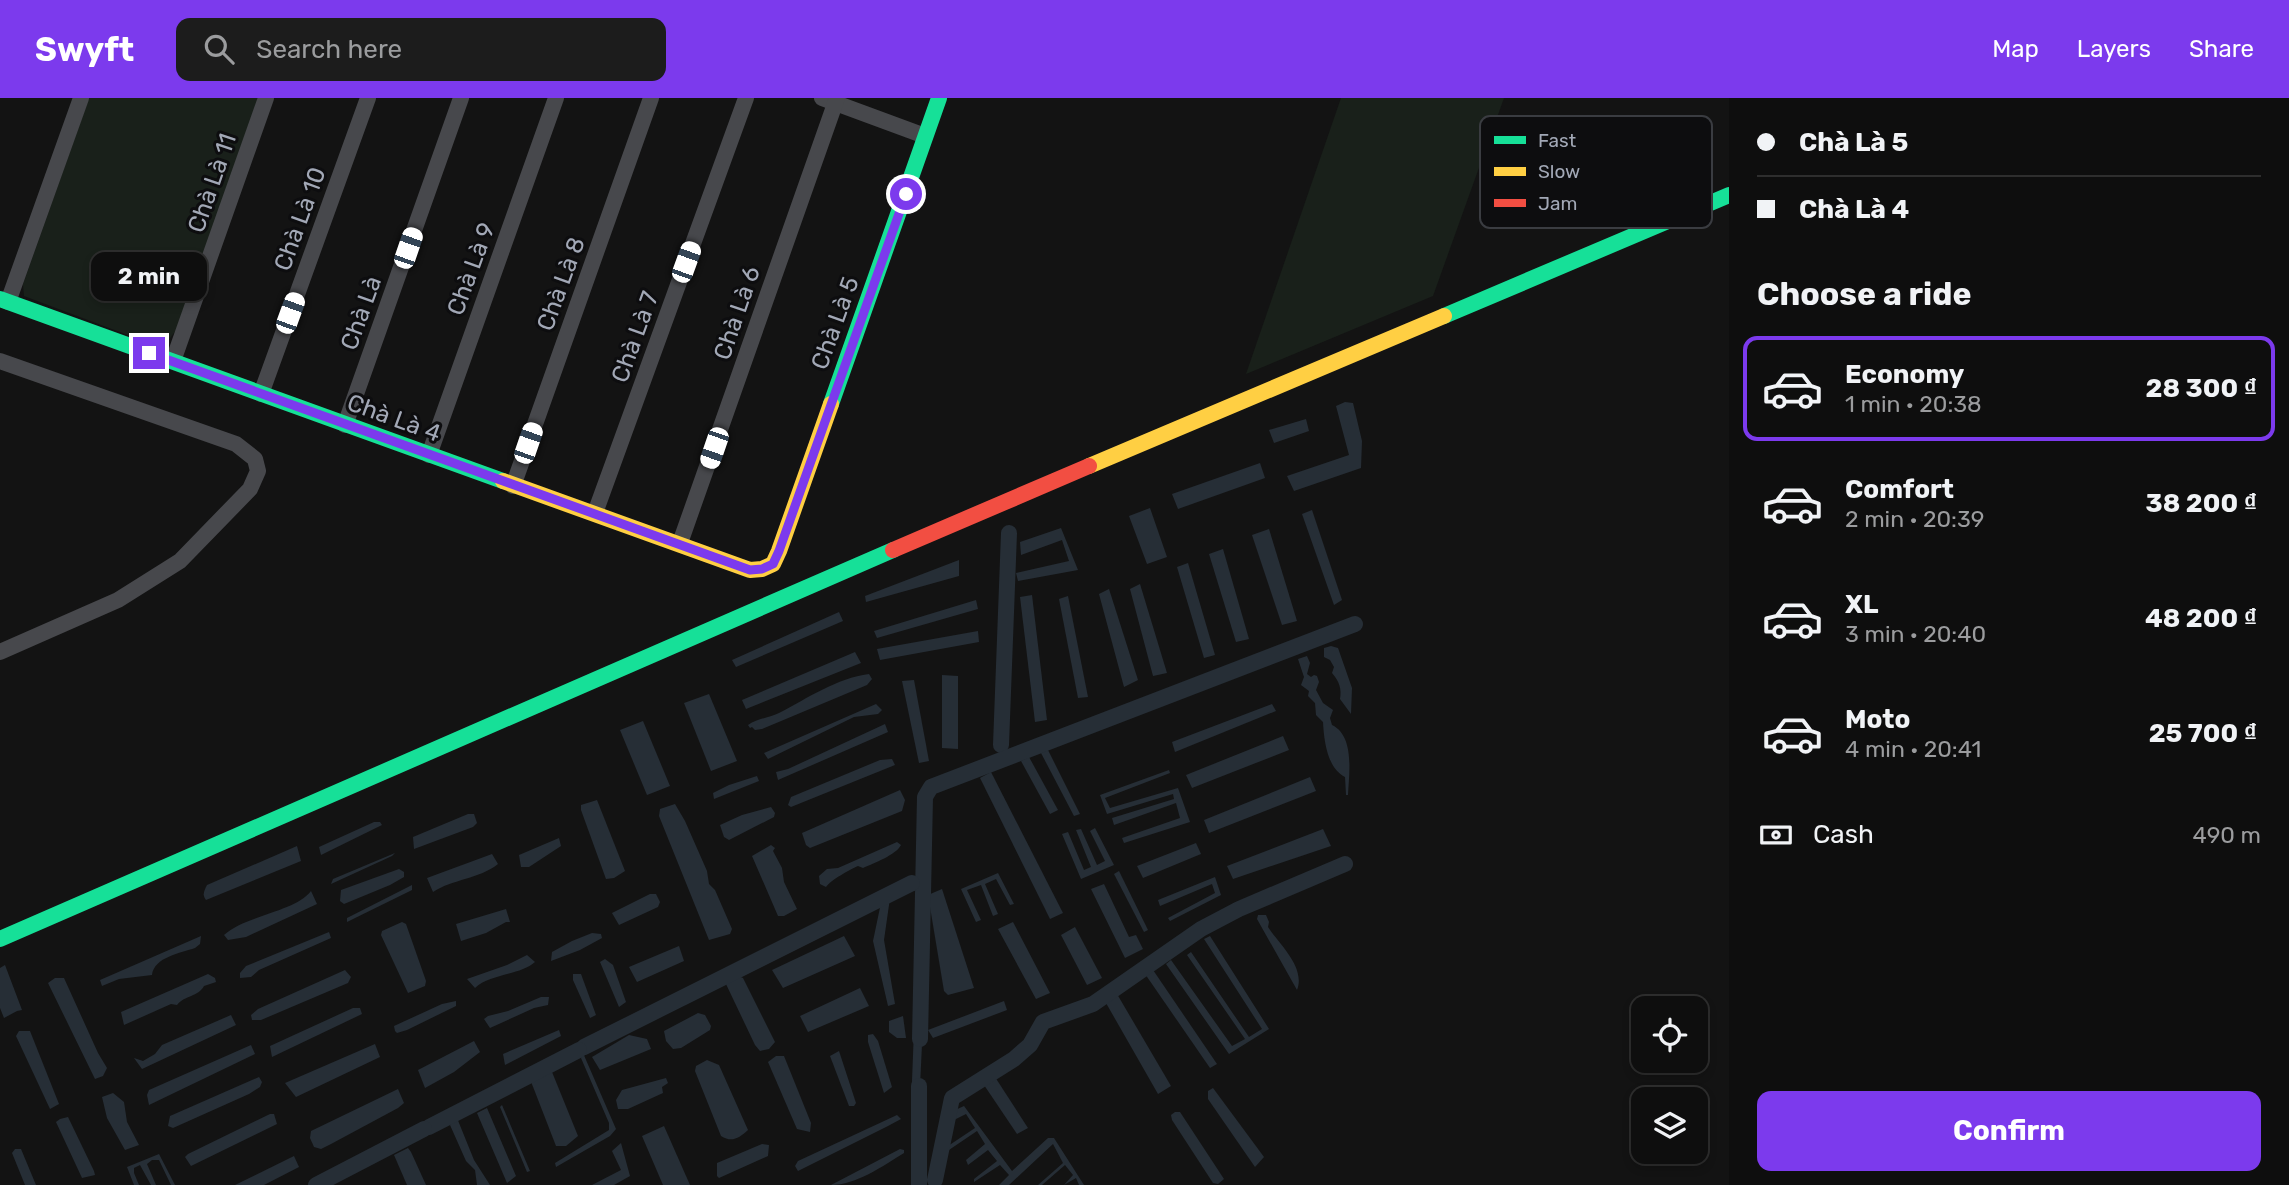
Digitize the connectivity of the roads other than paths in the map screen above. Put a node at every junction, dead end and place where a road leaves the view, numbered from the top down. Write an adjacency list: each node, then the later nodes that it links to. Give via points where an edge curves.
1 (81, 98): 14 (street)
2 (266, 98): 16 (street, Chà Là 11)
3 (368, 98): 17 (street, Chà Là 10)
4 (461, 98): 18 (street, Chà Là)
5 (556, 98): 19 (street, Chà Là 9)
6 (651, 98): 20 (street, Chà Là 8)
7 (746, 98): 21 (street, Chà Là 7)
8 (939, 98): 10 (street, Chà Là 5)
9 (831, 100): 10 (street); 22 (street, Chà Là 6)
10 (925, 136): 23 (street, Chà Là 5)
11 (1729, 195): 12 (street)
12 (1712, 202)
13 (1651, 228): 25 (street, via 875,557)
14 (4, 301): 16 (street, Chà Là 4)
15 (0, 361): 24 (street, via 236,444 255,459 258,471 250,489 180,561 118,600)
16 (173, 361): 17 (street, Chà Là 4)
17 (261, 394): 18 (street, Chà Là 4)
18 (345, 425): 19 (street, Chà Là 4)
19 (429, 455): 20 (street, Chà Là 4)
20 (513, 486): 21 (street, Chà Là 4)
21 (595, 513): 22 (street, Chà Là 4)
22 (680, 543): 23 (street, Chà Là 4, via 750,570)
23 (773, 564)
24 (0, 652)
25 (0, 939)

